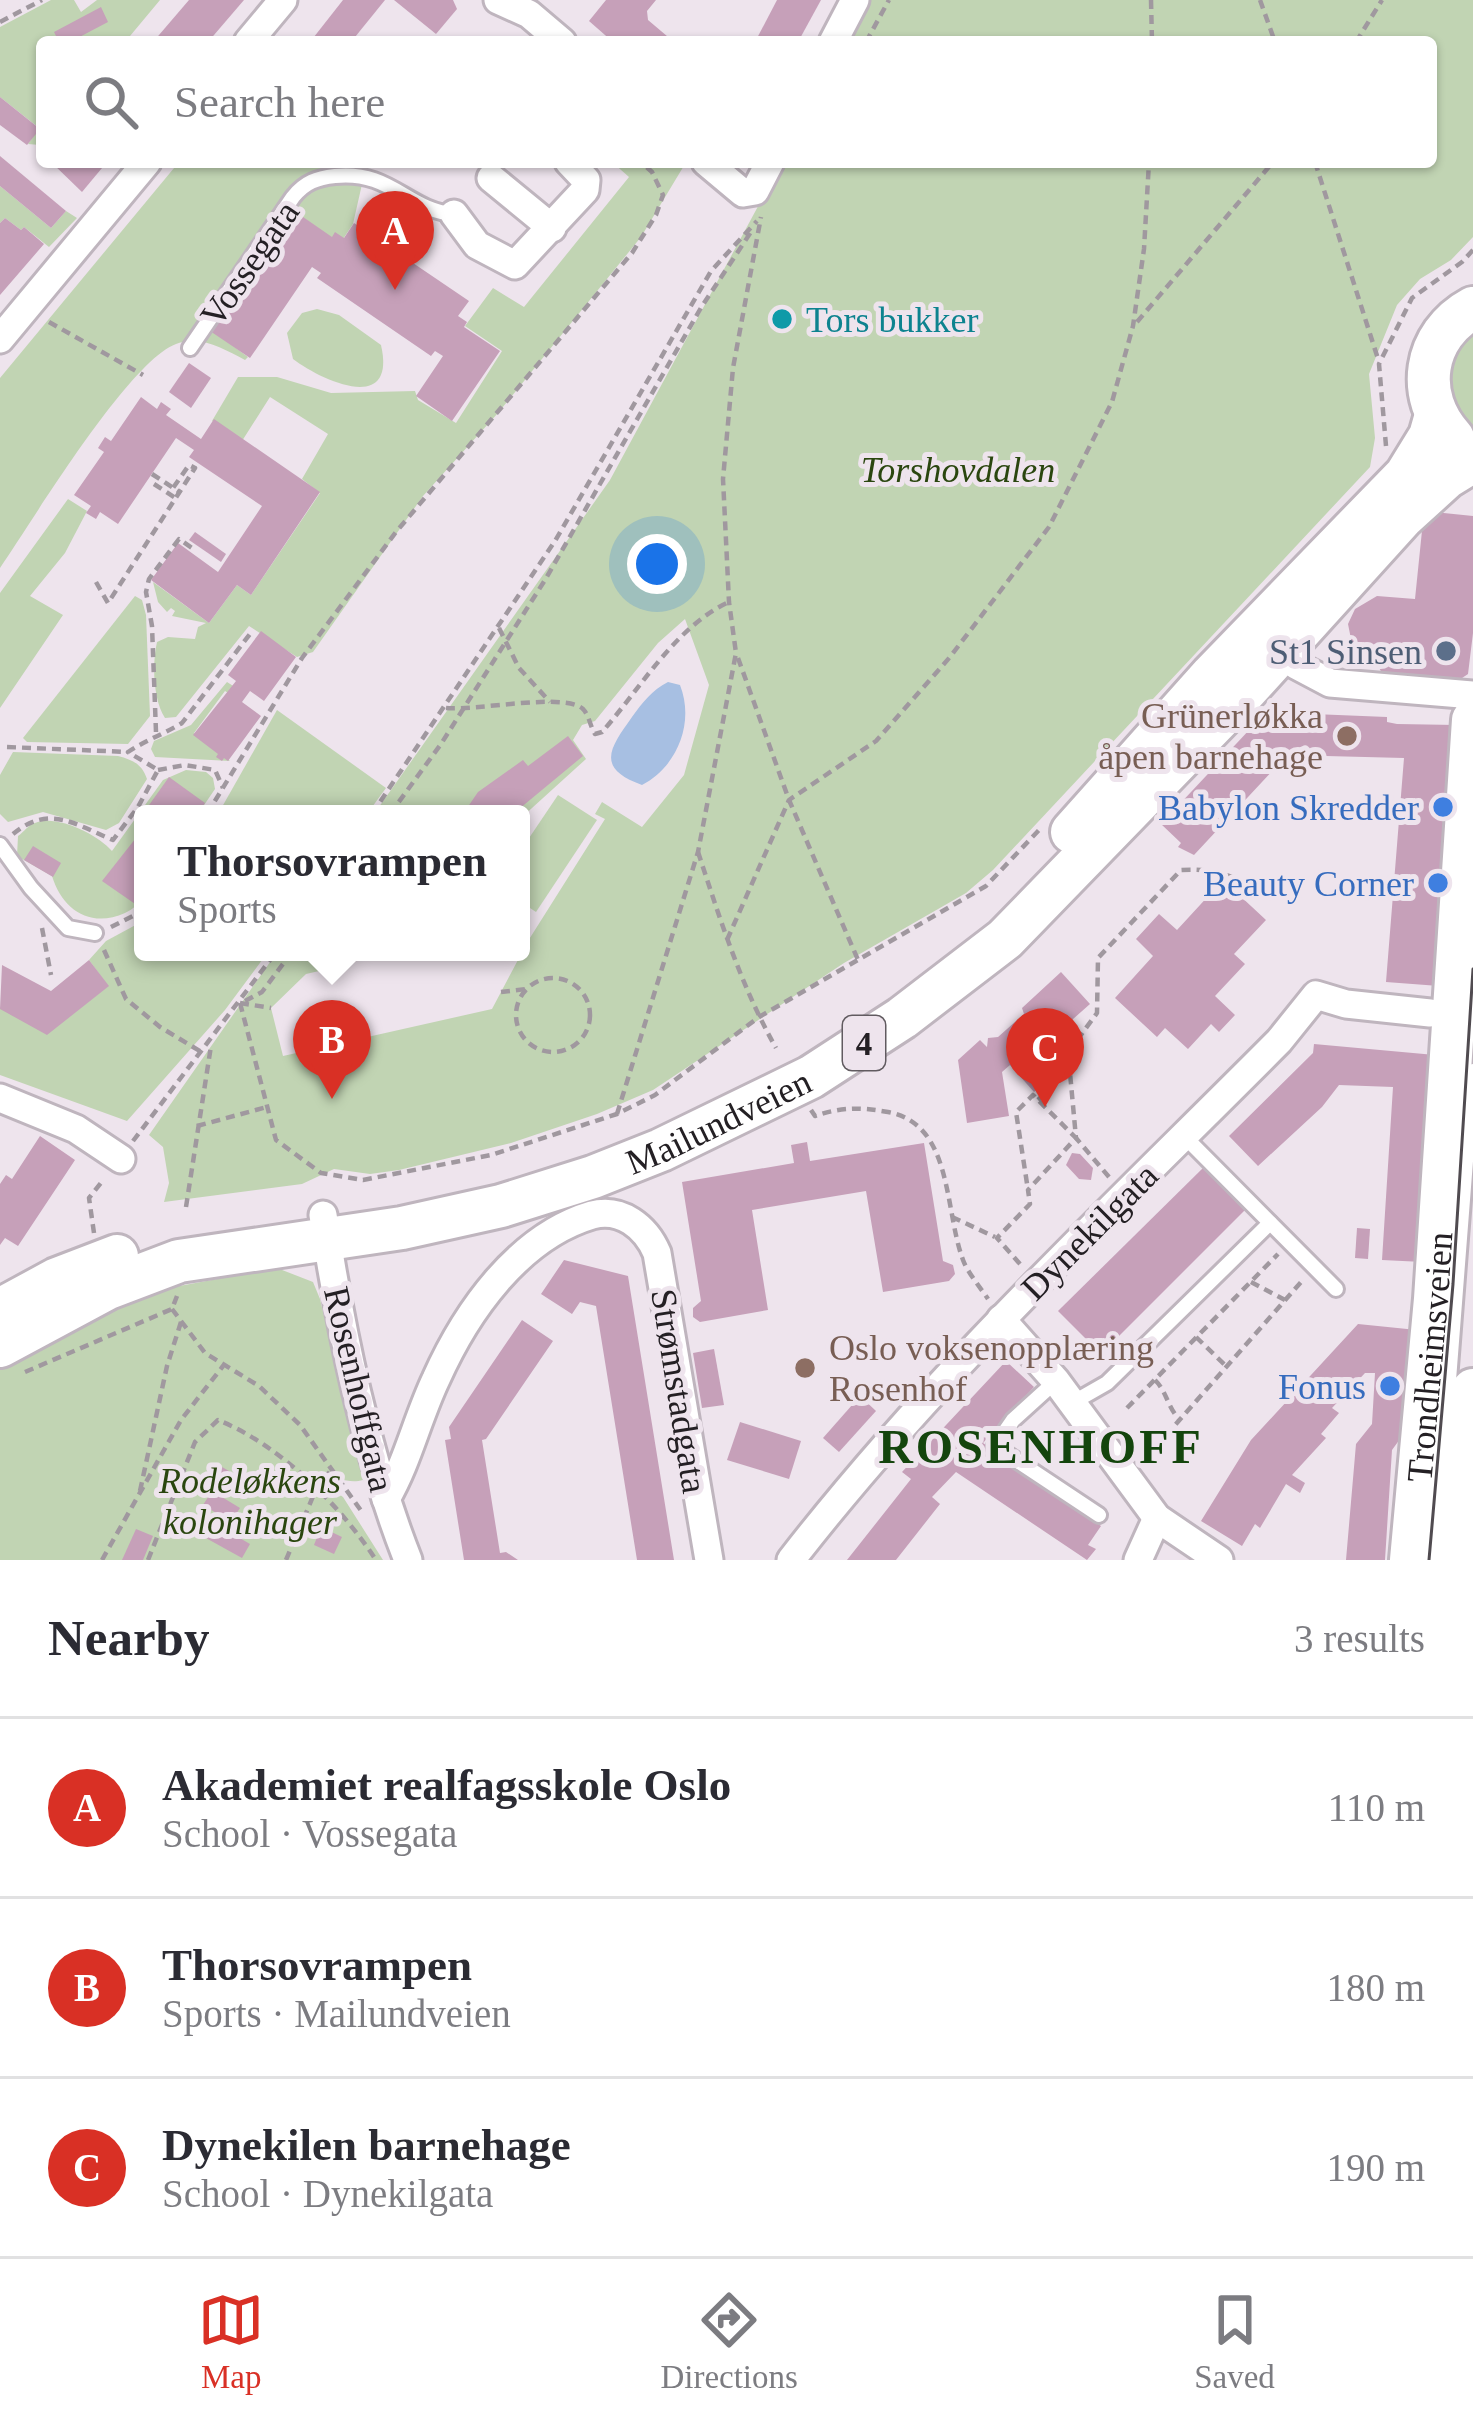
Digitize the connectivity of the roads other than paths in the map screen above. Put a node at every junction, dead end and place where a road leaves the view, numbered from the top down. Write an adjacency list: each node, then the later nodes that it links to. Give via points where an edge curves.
1 (283, 0): 5 (street)
2 (498, 0): 4 (street)
3 (855, 0): 7 (street)
4 (535, 7): 6 (street)
5 (253, 36)
6 (557, 36)
7 (836, 36)
8 (142, 168): 16 (street)
9 (575, 168): 14 (street, Vossegata, via 585,190)
10 (713, 168): 11 (street, via 758,204)
11 (768, 168)
12 (491, 178): 14 (street)
13 (454, 214): 14 (street, Vossegata, via 477,245 515,265); 17 (lane, Vossegata, via 363,175 309,182)
14 (552, 228)
15 (1473, 308): 18 (main road, via 1442,333 1430,359)
16 (0, 339)
17 (190, 348)
18 (1436, 415): 19 (main road); 21 (main road, Mailundveien / 4, via 1406,476)
19 (1473, 451)
20 (1473, 461): 21 (main road, Mailundveien / 4)
21 (1271, 639): 22 (street, via 1296,665 1330,682); 32 (main road, Mailundveien / 4, via 1022,889 867,1013 773,1071 652,1130 495,1184)
22 (1473, 695)
23 (1473, 721): 48 (main road, Trondheimsveien)
24 (0, 845): 25 (lane, via 68,928)
25 (95, 934)
26 (1430, 1013): 29 (street, Dynekilgata, via 1316,995)
27 (1473, 1071): 49 (lane)
28 (0, 1097): 30 (street)
29 (1184, 1136): 31 (lane); 36 (street, Dynekilgata)
30 (121, 1159)
31 (1270, 1223): 34 (lane); 39 (lane, via 1107,1383)
32 (325, 1227): 33 (main road, Mailundveien / 4); 40 (street, Rosenhoffgata)
33 (154, 1270): 35 (main road, 4, via 58,1279); 37 (main road, 4, via 51,1316)
34 (1336, 1289)
35 (0, 1310)
36 (1001, 1318): 39 (street); 45 (street, Dynekilgata)
37 (11, 1360)
38 (1473, 1390): 50 (main road, Trondheimsveien)
39 (1064, 1392): 41 (lane, via 1028,1404 995,1445); 42 (street)
40 (386, 1499): 43 (street, Rosenhoffgata); 44 (street, Strømstadgata, via 436,1376 502,1274 528,1250 603,1212 641,1227 658,1253)
41 (1100, 1515)
42 (1157, 1518): 46 (street); 47 (street)
43 (408, 1560)
44 (709, 1560)
45 (791, 1560)
46 (1138, 1560)
47 (1220, 1560)
48 (1412, 1560)
49 (1435, 1560)
50 (1458, 1560)

